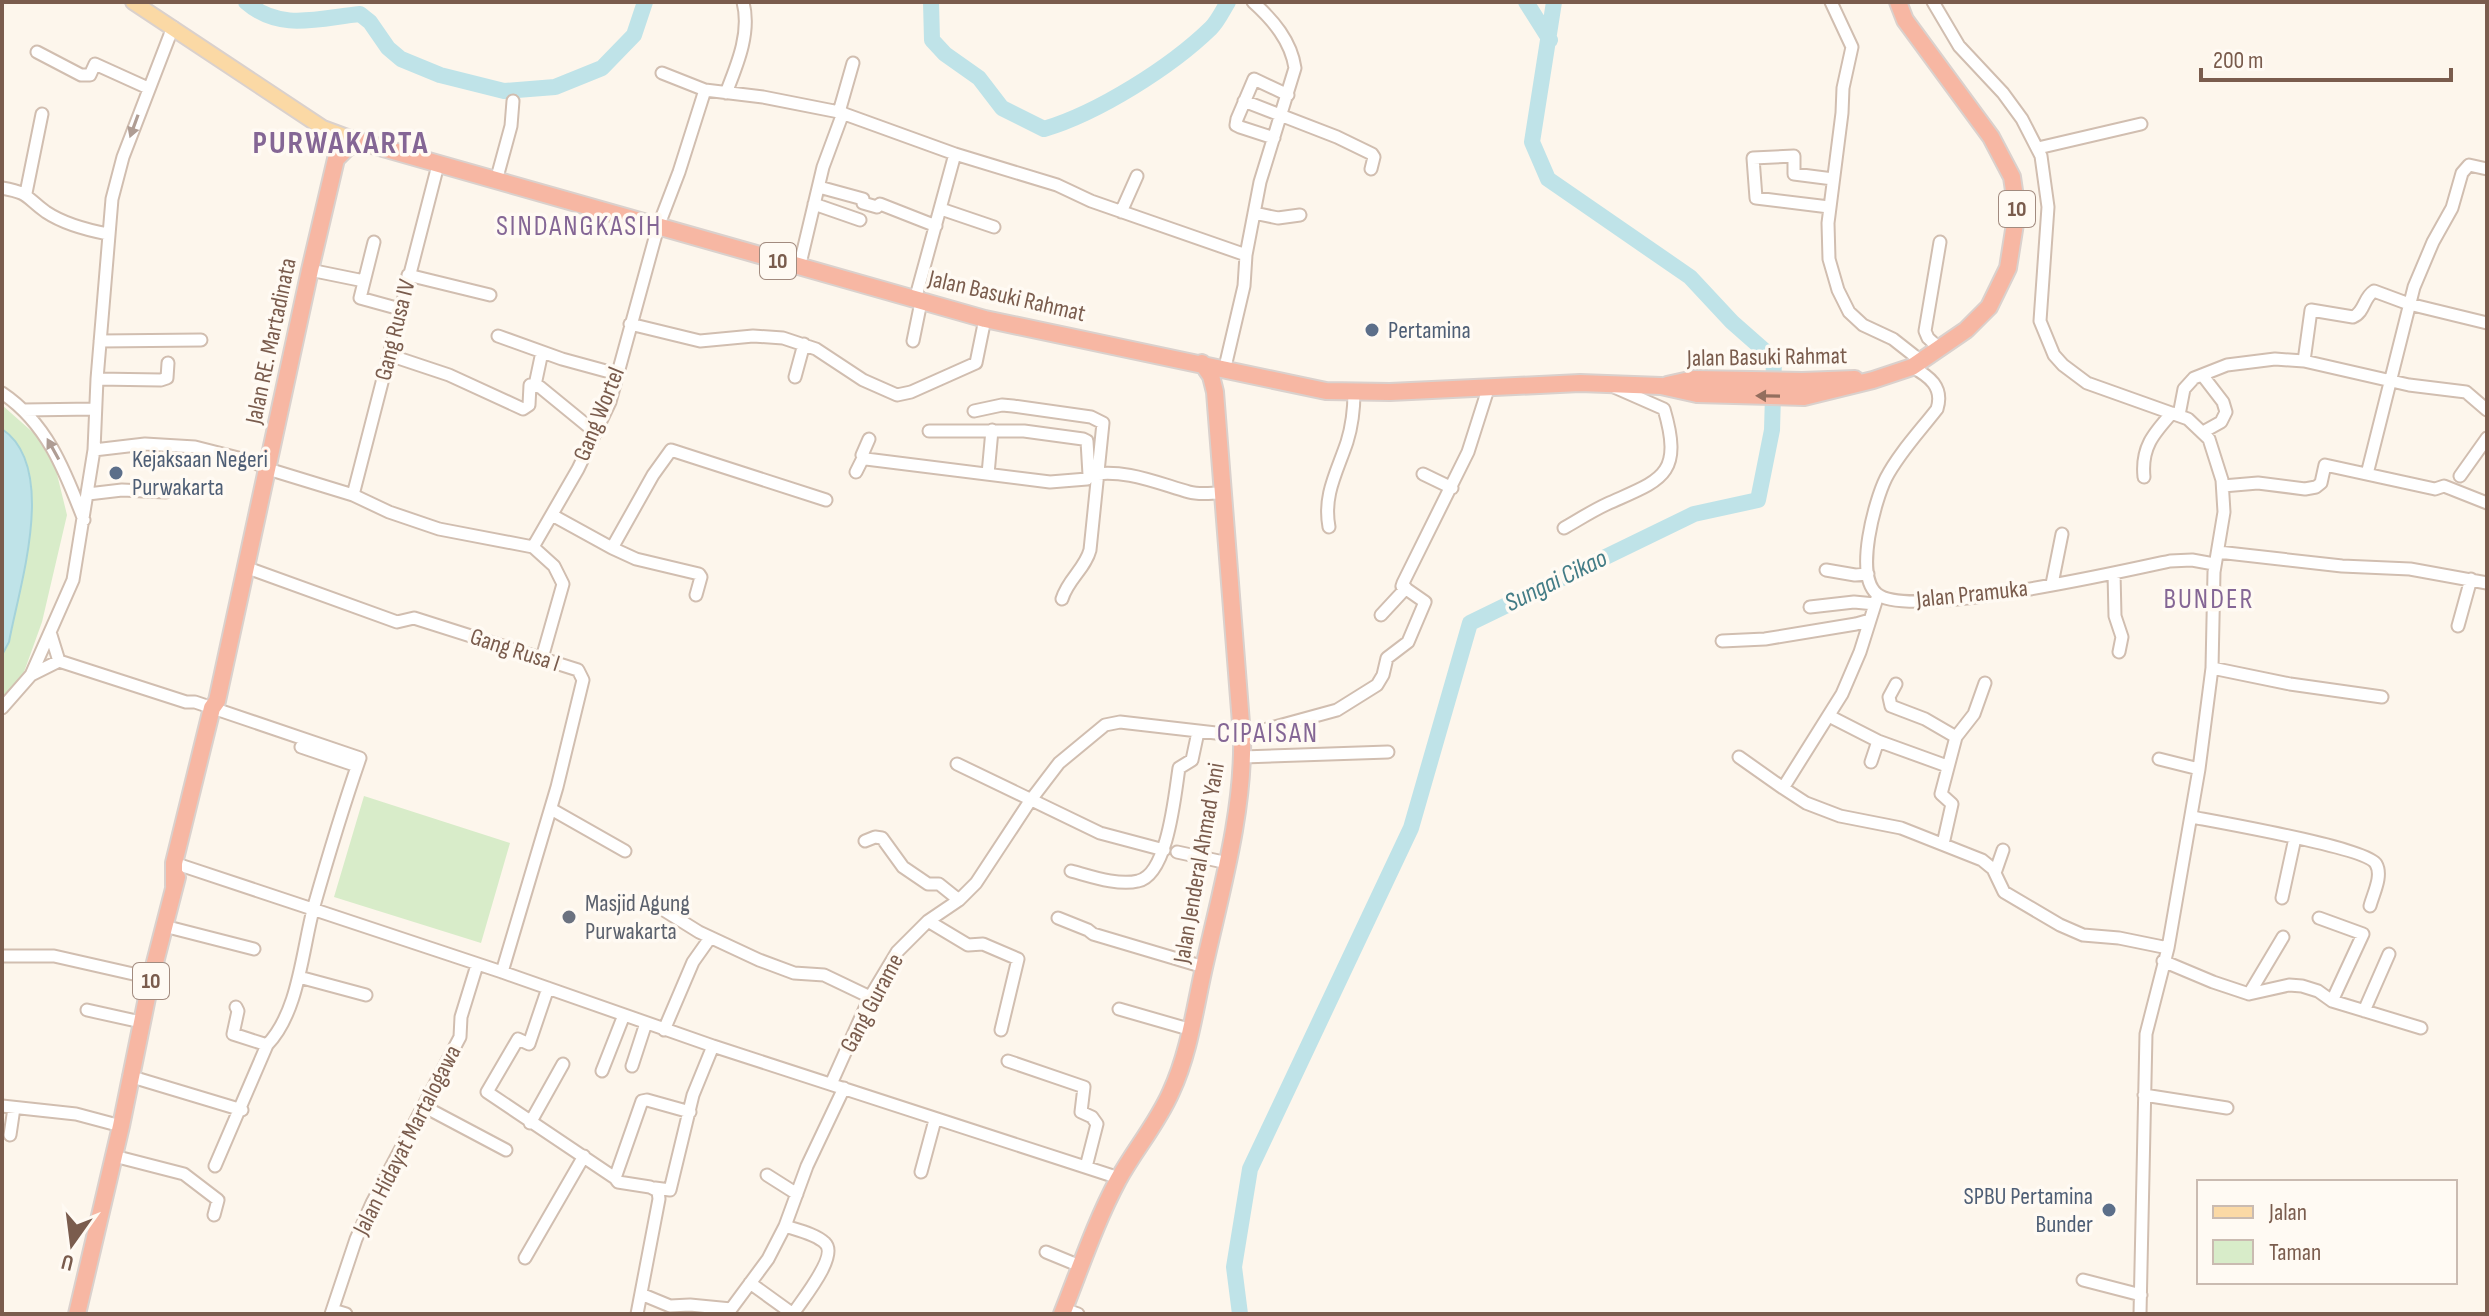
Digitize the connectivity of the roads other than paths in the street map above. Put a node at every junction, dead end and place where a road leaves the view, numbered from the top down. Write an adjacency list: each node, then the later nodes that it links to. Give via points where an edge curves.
1 (133, 2): 7 (main road)
2 (743, 2): 13 (street, via 743,43)
3 (1253, 2): 14 (street, via 1291,50 1295,68)
4 (1831, 2): 31 (street, via 1852,47)
5 (1898, 2): 69 (highway, Jalan Basuki Rahmat / 10, via 1905,20 1991,137 2016,197 2016,228 2000,287 1977,320)
6 (1933, 2): 24 (street, via 1959,46 2003,93)
7 (173, 27): 11 (street); 21 (main road)
8 (37, 52): 11 (street, via 81,75 90,75 95,64)
9 (853, 63): 17 (street)
10 (662, 73): 12 (street)
11 (148, 88): 46 (street, one-way to 46, via 123,157)
12 (705, 90): 13 (street); 44 (street, Gang Wortel)
13 (726, 93): 17 (street)
14 (1288, 95): 16 (street, via 1254,79); 19 (street)
15 (513, 101): 32 (street)
16 (1244, 101): 19 (street); 22 (street, via 1236,125)
17 (841, 112): 25 (street); 33 (street)
18 (42, 114): 35 (street)
19 (1281, 115): 22 (street); 28 (street, via 1372,154)
20 (2141, 124): 24 (street)
21 (323, 128): 23 (main road); 26 (main road, via 334,142)
22 (1274, 138): 40 (street)
23 (358, 141): 26 (highway); 27 (highway, Jalan Basuki Rahmat / 10)
24 (2038, 148): 88 (street, via 2048,207 2040,321 2049,344 2063,365 2087,383)
25 (955, 154): 38 (street); 39 (street, via 1057,185)
26 (336, 159): 51 (highway, Jalan RE. Martadinata / 10)
27 (438, 165): 32 (highway, Jalan Basuki Rahmat / 10); 52 (street, Gang Rusa IV)
28 (1371, 169)
29 (2487, 169): 56 (street, via 2469,165 2462,173)
30 (1137, 176): 39 (street)
31 (1833, 179): 37 (street); 37 (street, via 1794,174 1793,156 1753,158 1756,198)
32 (496, 181): 44 (highway, Jalan Basuki Rahmat / 10)
33 (819, 187): 36 (street); 43 (street)
34 (2, 188): 35 (street)
35 (26, 193): 46 (street, via 60,220)
36 (814, 204): 42 (street); 50 (street)
37 (1829, 207): 69 (street, via 1829,259 1845,305 1863,325)
38 (941, 209): 43 (street); 45 (street)
39 (1121, 212): 49 (street)
40 (1254, 213): 41 (street); 49 (street)
41 (1300, 215)
42 (860, 220)
43 (936, 226): 55 (street)
44 (658, 227): 50 (highway, Jalan Basuki Rahmat / 10); 60 (street, Gang Wortel)
45 (994, 227)
46 (108, 234): 63 (street)
47 (374, 242): 53 (street)
48 (1940, 242): 69 (street, via 1925,331)
49 (1246, 255): 72 (street)
50 (799, 268): 55 (highway, Jalan Basuki Rahmat / 10)
51 (310, 270): 53 (street); 97 (highway, Jalan RE. Martadinata / 10)
52 (408, 275): 54 (street); 57 (street, Gang Rusa IV)
53 (364, 281): 57 (street, via 360,298)
54 (490, 295)
55 (918, 301): 58 (highway, Jalan Basuki Rahmat / 10); 64 (street)
56 (2409, 304): 59 (street); 68 (street, via 2374,291 2353,317 2311,310); 77 (street)
57 (400, 309): 67 (street, Gang Rusa IV)
58 (985, 319): 65 (street, via 976,363 897,395); 71 (highway, Jalan Basuki Rahmat / 10)
59 (2487, 323)
60 (630, 324): 65 (street, via 700,341 753,336); 73 (street, Gang Wortel)
61 (498, 336): 66 (street)
62 (201, 340): 63 (street)
63 (100, 341): 76 (street)
64 (913, 341)
65 (804, 344): 75 (street)
66 (542, 352): 73 (street); 78 (street)
67 (389, 355): 78 (street, via 523,409 529,405 529,388); 110 (street, Gang Rusa IV)
68 (2304, 361): 74 (street, via 2259,360); 77 (street)
69 (1926, 362): 79 (highway, Jalan Basuki Rahmat / 10, via 1873,380 1803,389 1733,388 1697,394 1661,386); 125 (street, via 1936,386 1937,409 1882,487 1867,551)
70 (168, 363): 76 (street, via 167,378 161,380)
71 (1202, 363): 72 (highway, Jalan Basuki Rahmat / 10); 81 (highway, Jalan Jenderal Ahmad Yani)
72 (1230, 369): 81 (highway); 82 (highway, Jalan Basuki Rahmat / 10, via 1326,391)
73 (617, 374): 91 (street, Gang Wortel)
74 (2203, 376): 88 (street, via 2184,389); 92 (street, via 2226,412)
75 (795, 377)
76 (97, 379): 84 (street)
77 (2389, 380): 86 (street, via 2466,392); 101 (street)
78 (535, 385): 91 (street)
79 (1610, 385): 80 (highway, Jalan Basuki Rahmat / 10); 116 (street, via 1664,409 1668,466 1650,487)
80 (1489, 386): 82 (highway, Jalan Basuki Rahmat / 10); 106 (street)
81 (1215, 392): 108 (highway, Jalan Jenderal Ahmad Yani)
82 (1354, 392): 115 (street, via 1348,439 1329,489)
83 (2, 393): 85 (street)
84 (95, 409): 85 (street); 95 (street)
85 (23, 410): 114 (street, one-way to 85, via 53,447)
86 (2487, 410)
87 (974, 411): 102 (street, via 1002,405 1100,420 1104,428)
88 (2176, 414): 92 (street); 104 (street, via 2148,441)
89 (992, 430): 90 (street); 99 (street); 102 (street, via 1087,441)
90 (929, 431)
91 (595, 432): 113 (street, Gang Wortel)
92 (2203, 432): 105 (street)
93 (2487, 438): 103 (street)
94 (869, 439): 96 (street)
95 (94, 450): 97 (street, via 145,444 195,447); 109 (street)
96 (863, 458): 98 (street); 99 (street)
97 (268, 469): 110 (street); 122 (highway, Jalan RE. Martadinata / 10)
98 (856, 472)
99 (988, 474): 102 (street, via 1050,482)
100 (1423, 474): 106 (street)
101 (2367, 474): 105 (street, via 2325,465 2316,487); 112 (street, via 2435,489 2444,486)
102 (1093, 475): 108 (street, via 1147,478 1191,493); 131 (street, via 1088,557)
103 (2460, 476)
104 (2144, 477)
105 (2223, 486): 120 (street)
106 (1452, 488): 129 (street, via 1403,583)
107 (166, 492): 109 (street)
108 (1222, 493): 151 (highway, Jalan Jenderal Ahmad Yani)
109 (88, 494): 114 (street)
110 (353, 495): 118 (street, via 439,529)
111 (826, 500): 119 (street, via 671,450)
112 (2487, 503)
113 (552, 515): 118 (street, Gang Wortel); 119 (street)
114 (84, 520): 137 (street, via 73,580)
115 (1329, 527)
116 (1564, 528)
117 (2062, 534): 128 (street)
118 (533, 547): 140 (street, via 554,566 563,584)
119 (612, 548): 130 (street, via 699,574)
120 (2218, 552): 121 (street); 126 (street)
121 (2214, 564): 124 (street, Jalan Pramuka, via 2183,560); 142 (street)
122 (245, 567): 140 (street, Gang Rusa I, via 397,622 414,618); 148 (highway, Jalan RE. Martadinata / 10)
123 (1826, 570): 125 (street)
124 (2114, 573): 128 (street, Jalan Pramuka); 139 (street)
125 (1868, 574): 132 (street)
126 (2471, 579): 127 (street); 136 (street)
127 (2487, 583)
128 (2052, 584): 132 (street, Jalan Pramuka, via 1912,602)
129 (1406, 588): 134 (street); 151 (street, via 1423,599 1424,606 1408,642 1386,661 1377,685 1337,710)
130 (696, 595)
131 (1062, 599)
132 (1876, 599): 133 (street, Jalan Pramuka); 135 (street)
133 (1810, 607)
134 (1381, 615)
135 (1870, 620): 138 (street, via 1787,636); 149 (street)
136 (2458, 626)
137 (50, 632): 141 (street); 143 (street)
138 (1722, 641)
139 (2119, 652)
140 (542, 658): 164 (street, Gang Rusa I, via 578,670 583,680)
141 (59, 661): 143 (street); 148 (street)
142 (2212, 668): 146 (street); 161 (street)
143 (31, 675): 147 (street)
144 (1985, 683): 152 (street, via 1974,714)
145 (1896, 684): 152 (street, via 1891,706)
146 (2382, 697)
147 (2, 708)
148 (216, 710): 174 (highway, Jalan RE. Martadinata / 10); 181 (street, via 358,762)
149 (1829, 716): 153 (street); 162 (street)
150 (1198, 732): 151 (street, Gang Gurame); 163 (street, Gang Gurame, via 1120,722 1105,725 1059,763); 169 (street, via 1192,760 1179,768)
151 (1242, 736): 155 (highway, Jalan Jenderal Ahmad Yani)
152 (1956, 737): 160 (street)
153 (1878, 741): 158 (street); 160 (street)
154 (1388, 752): 155 (street)
155 (1243, 757): 173 (highway, Jalan Jenderal Ahmad Yani)
156 (1739, 757): 162 (street)
157 (2159, 759): 161 (street)
158 (1871, 762)
159 (957, 764): 163 (street)
160 (1947, 766): 168 (street, via 1941,794 1952,804)
161 (2199, 769): 165 (street)
162 (1783, 788): 168 (street, via 1840,816 1895,826)
163 (1030, 801): 169 (street, via 1100,833); 178 (street, Gang Gurame)
164 (551, 809): 171 (street); 195 (street, Gang Rusa I)
165 (2192, 817): 166 (street); 188 (street)
166 (2295, 838): 177 (street); 180 (street, via 2375,862 2378,876)
167 (865, 841): 178 (street, via 882,838 903,867)
168 (1943, 844): 176 (street, via 1982,860)
169 (1164, 850): 175 (street, via 1142,881)
170 (2003, 850): 176 (street)
171 (625, 851)
172 (1177, 852): 173 (street)
173 (1228, 863): 194 (highway, Jalan Jenderal Ahmad Yani)
174 (178, 864): 181 (street); 185 (highway, Jalan RE. Martadinata / 10)
175 (1071, 871)
176 (1995, 873): 188 (street, via 2004,892 2083,935)
177 (2282, 898)
178 (959, 900): 184 (street, Gang Gurame)
179 (654, 904): 187 (street)
180 (2370, 906)
181 (313, 909): 193 (street); 196 (street)
182 (1058, 918): 194 (street, via 1102,937)
183 (2319, 918): 202 (street, via 2363,934)
184 (928, 921): 201 (street, Gang Gurame, via 897,952); 212 (street, via 968,945 983,944 1018,959)
185 (164, 926): 189 (street); 197 (highway, Jalan RE. Martadinata / 10)
186 (2283, 937): 199 (street)
187 (710, 938): 201 (street, via 794,973 824,975); 211 (street, via 693,962)
188 (2168, 948): 192 (street)
189 (254, 949)
190 (2389, 954): 206 (street)
191 (2, 956): 197 (street, via 54,956)
192 (2163, 961): 199 (street); 223 (street, via 2146,1034)
193 (477, 965): 195 (street); 224 (street, Jalan Hidayat Martalogawa, via 460,1037)
194 (1204, 967): 213 (highway, Jalan Jenderal Ahmad Yani)
195 (502, 972): 198 (street)
196 (299, 977): 200 (street); 214 (street, via 277,1034)
197 (151, 978): 208 (highway, Jalan RE. Martadinata / 10)
198 (548, 988): 207 (street); 230 (street, via 529,1044 518,1039 487,1092)
199 (2249, 994): 202 (street, via 2302,986)
200 (366, 995)
201 (870, 997): 221 (street, Gang Gurame)
202 (2332, 1001): 206 (street)
203 (236, 1007): 214 (street, via 233,1034)
204 (1119, 1009): 213 (street)
205 (87, 1010): 208 (street)
206 (2364, 1011): 210 (street)
207 (624, 1015): 209 (street); 219 (street)
208 (141, 1022): 220 (highway, Jalan RE. Martadinata / 10)
209 (646, 1023): 211 (street); 218 (street)
210 (2421, 1028)
211 (664, 1030): 215 (street)
212 (1001, 1030)
213 (1192, 1030): 241 (highway, Jalan Jenderal Ahmad Yani, via 1171,1094)
214 (267, 1045): 227 (street)
215 (713, 1046): 221 (street); 228 (street)
216 (1008, 1061): 237 (street, via 1084,1087 1081,1112 1097,1124)
217 (563, 1064): 230 (street)
218 (632, 1066)
219 (602, 1071)
220 (129, 1076): 227 (street); 231 (highway, Jalan RE. Martadinata / 10)
221 (831, 1084): 222 (street)
222 (844, 1088): 229 (street); 243 (street)
223 (2144, 1095): 226 (street); 252 (street)
224 (423, 1106): 233 (street); 253 (street, Jalan Hidayat Martalogawa, via 356,1239)
225 (8, 1107): 231 (street, via 76,1114); 232 (street)
226 (2227, 1108)
227 (242, 1110): 236 (street)
228 (690, 1112): 240 (street, via 642,1101); 242 (street, via 670,1190)
229 (935, 1120): 237 (street); 238 (street)
230 (530, 1123): 235 (street)
231 (121, 1126): 234 (highway, Jalan RE. Martadinata / 10)
232 (10, 1135)
233 (506, 1150)
234 (114, 1156): 244 (street, via 189,1176 218,1200); 255 (highway, Jalan RE. Martadinata / 10)
235 (584, 1156): 240 (street); 247 (street)
236 (215, 1166)
237 (1086, 1167): 241 (street)
238 (921, 1172)
239 (767, 1175): 243 (street)
240 (615, 1178): 242 (street)
241 (1119, 1178): 248 (highway, Jalan Jenderal Ahmad Yani)
242 (655, 1188): 251 (street, via 659,1199)
243 (797, 1194): 245 (street)
244 (214, 1215)
245 (785, 1226): 250 (street); 258 (street, via 822,1241 830,1252)
246 (1046, 1252): 248 (street)
247 (525, 1258)
248 (1080, 1266): 254 (highway, Jalan Jenderal Ahmad Yani)
249 (2083, 1280): 252 (street)
250 (750, 1283): 251 (street, via 731,1309 670,1306); 258 (street)
251 (641, 1294): 257 (street)
252 (2141, 1295): 259 (street)
253 (332, 1312): 256 (street)
254 (1068, 1312)
255 (77, 1314)
256 (346, 1314)
257 (637, 1314)
258 (793, 1314)
259 (2140, 1314)

